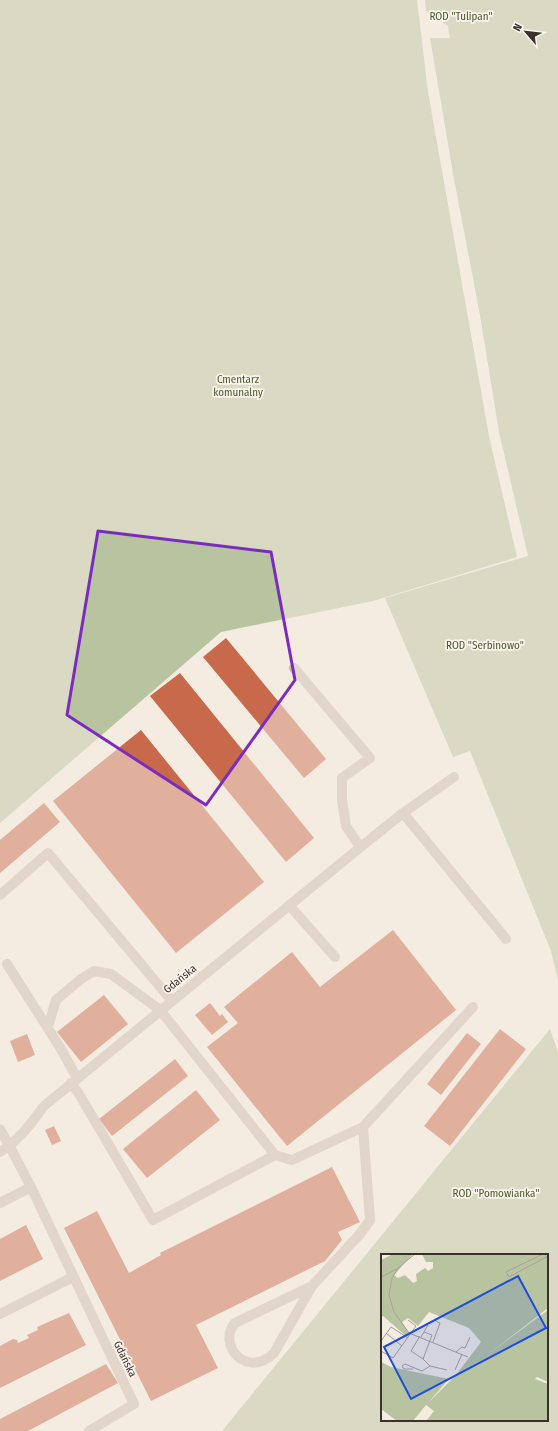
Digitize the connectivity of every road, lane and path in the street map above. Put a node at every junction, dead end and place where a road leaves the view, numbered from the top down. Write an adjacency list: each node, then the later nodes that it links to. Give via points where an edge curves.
1 (294, 668): 4 (street, via 370,758 342,778 346,826)
2 (454, 777): 3 (street, Gdańska)
3 (403, 813): 4 (street, Gdańska); 7 (street)
4 (360, 847): 6 (street, Gdańska)
5 (0, 895): 10 (street, via 48,853)
6 (290, 905): 8 (street); 10 (street, Gdańska)
7 (506, 939)
8 (335, 957)
9 (6, 964): 13 (street)
10 (172, 1001): 12 (street, Gdańska)
11 (473, 1007): 15 (street)
12 (160, 1010): 13 (street, via 111,974 94,971 56,1000); 14 (street, Gdańska); 19 (street)
13 (48, 1027): 14 (street)
14 (74, 1081): 17 (street, Gdańska, via 44,1106); 19 (street, via 79,1094 153,1220)
15 (363, 1127): 19 (street, via 292,1160); 23 (street, via 370,1220)
16 (0, 1129): 17 (street)
17 (10, 1147): 18 (street, Gdańska); 20 (street, Gdańska)
18 (0, 1152)
19 (276, 1155)
20 (31, 1187): 21 (street); 22 (street, Gdańska)
21 (0, 1203)
22 (73, 1277): 24 (street); 25 (street, Gdańska, via 134,1404)
23 (312, 1286): 23 (street, via 235,1323 229,1329 228,1337 236,1356 250,1362 267,1360 274,1353)
24 (0, 1314)
25 (89, 1431)

